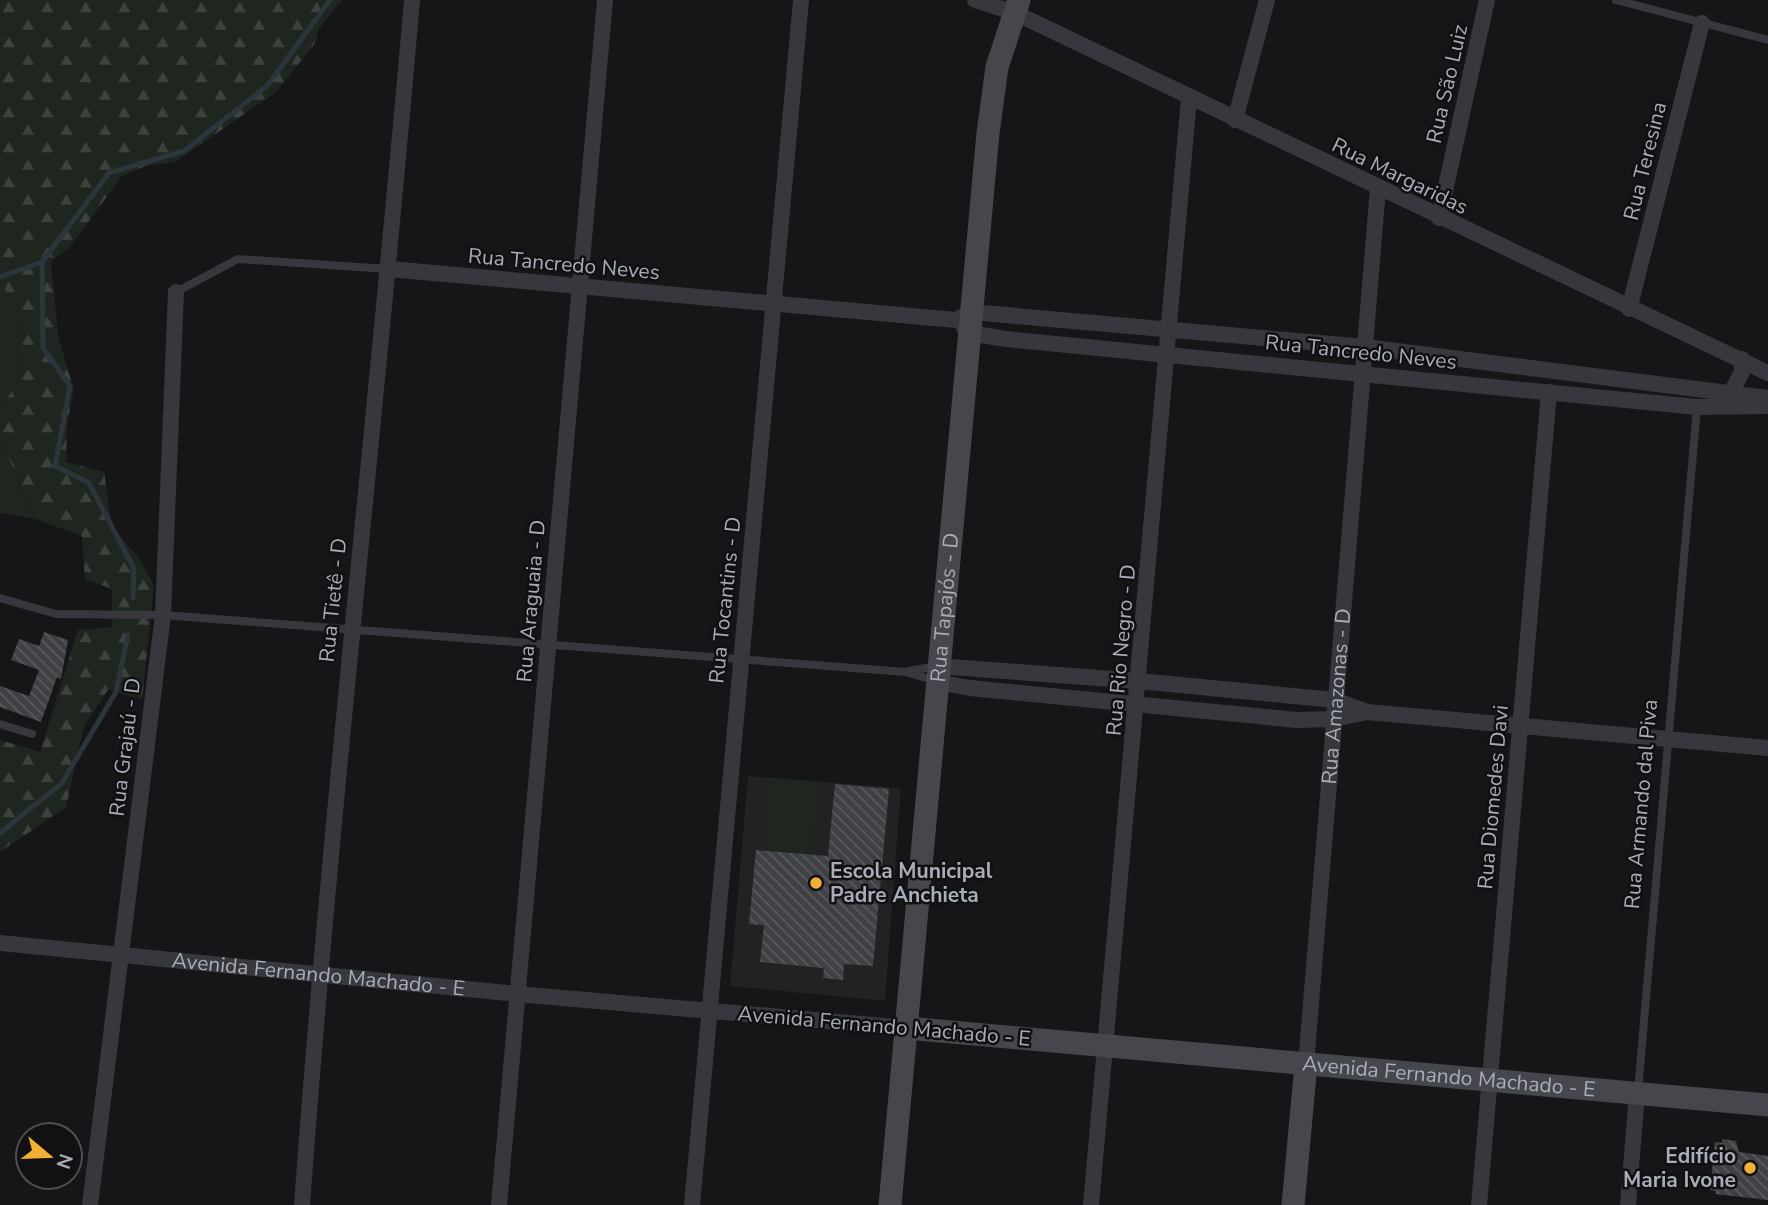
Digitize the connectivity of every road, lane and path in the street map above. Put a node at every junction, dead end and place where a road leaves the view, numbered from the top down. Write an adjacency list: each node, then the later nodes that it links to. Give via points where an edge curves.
1 (412, 0): 15 (street, Rua Tietê - D)
2 (605, 0): 16 (street, Rua Araguaia - D)
3 (801, 0): 18 (street, Rua Tocantins - D)
4 (975, 0): 8 (street, Rua Margaridas)
5 (1267, 0): 12 (street)
6 (1488, 0): 14 (street, Rua São Luiz)
7 (1616, 0): 9 (lane)
8 (1017, 6): 11 (street, Rua Margaridas); 20 (street, Rua Tapajós - D, via 997,67)
9 (1702, 23): 10 (lane); 19 (street, Rua Teresina)
10 (1768, 40)
11 (1189, 98): 12 (street, Rua Margaridas); 21 (street, Rua Rio Negro - D)
12 (1235, 120): 13 (street, Rua Margaridas)
13 (1378, 188): 14 (street, Rua Margaridas); 22 (street, Rua Amazonas - D)
14 (1439, 218): 19 (street, Rua Margaridas)
15 (389, 269): 16 (street, Rua Tancredo Neves); 17 (lane, Rua Tancredo Neves, via 238,259); 34 (street, Rua Tietê - D)
16 (580, 286): 18 (street, Rua Tancredo Neves); 35 (street, Rua Araguaia - D)
17 (176, 292): 33 (street, Rua Grajaú - D)
18 (775, 304): 20 (street, Rua Tancredo Neves); 36 (street, Rua Tocantins - D)
19 (1629, 309): 24 (street, Rua Margaridas)
20 (966, 321): 21 (street, Rua Tancredo Neves); 23 (street, Rua Tancredo Neves); 38 (street, Rua Tapajós - D)
21 (1170, 328): 22 (street, Rua Tancredo Neves); 23 (street, Rua Rio Negro - D)
22 (1365, 347): 25 (street, Rua Amazonas - D); 28 (street, Rua Tancredo Neves)
23 (1167, 354): 25 (street, Rua Tancredo Neves); 39 (street, Rua Rio Negro - D)
24 (1742, 359): 26 (street, Rua Margaridas); 28 (street, via 1742,372)
25 (1362, 373): 27 (street, Rua Tancredo Neves); 40 (street, Rua Amazonas - D)
26 (1768, 373)
27 (1549, 392): 31 (street, Rua Tancredo Neves); 45 (street, Rua Diomedes Davi)
28 (1731, 393): 29 (street, Rua Tancredo Neves)
29 (1768, 398)
30 (1768, 406): 31 (street, Rua Tancredo Neves)
31 (1697, 407): 47 (lane, Rua Armando dal Piva)
32 (0, 598): 33 (lane, via 56,614)
33 (163, 615): 34 (lane); 50 (street, Rua Grajaú - D)
34 (350, 630): 35 (lane); 51 (street, Rua Tietê - D)
35 (548, 645): 36 (lane); 52 (street, Rua Araguaia - D)
36 (740, 660): 37 (lane); 53 (street, Rua Tocantins - D)
37 (906, 672): 38 (lane); 38 (lane)
38 (937, 674): 39 (street); 41 (street, via 970,688); 54 (street, Rua Tapajós - D)
39 (1139, 681): 40 (street); 41 (street, Rua Rio Negro - D)
40 (1335, 700): 42 (street); 43 (street, Rua Amazonas - D)
41 (1137, 705): 43 (street, via 1297,720); 55 (street, Rua Rio Negro - D)
42 (1367, 712): 43 (street); 45 (street)
43 (1334, 719): 56 (street, Rua Amazonas - D)
44 (0, 724): 46 (lane)
45 (1520, 728): 47 (street); 57 (street, Rua Diomedes Davi)
46 (32, 734)
47 (1668, 740): 48 (street); 58 (lane, Rua Armando dal Piva)
48 (1768, 748)
49 (0, 943): 50 (street, Avenida Fernando Machado - E)
50 (121, 954): 51 (street, Avenida Fernando Machado - E); 60 (street, Rua Grajaú - D)
51 (318, 974): 52 (street, Avenida Fernando Machado - E); 61 (street, Rua Tietê - D)
52 (517, 994): 53 (street, Avenida Fernando Machado - E); 62 (street, Rua Araguaia - D)
53 (710, 1009): 54 (street, Avenida Fernando Machado - E); 63 (street, Rua Tocantins - D)
54 (907, 1028): 55 (street, Avenida Fernando Machado - E); 64 (street, Rua Tapajós - D)
55 (1105, 1046): 56 (street, Avenida Fernando Machado - E); 65 (street, Rua Rio Negro - D)
56 (1306, 1064): 57 (street, Avenida Fernando Machado - E); 66 (street, Rua Amazonas - D)
57 (1490, 1080): 58 (street, Avenida Fernando Machado - E); 67 (street, Rua Diomedes Davi)
58 (1637, 1093): 59 (street, Avenida Fernando Machado - E); 68 (street, Rua Armando dal Piva)
59 (1768, 1105)
60 (90, 1205)
61 (302, 1205)
62 (499, 1205)
63 (692, 1205)
64 (890, 1205)
65 (1091, 1205)
66 (1293, 1205)
67 (1479, 1205)
68 (1628, 1205)

